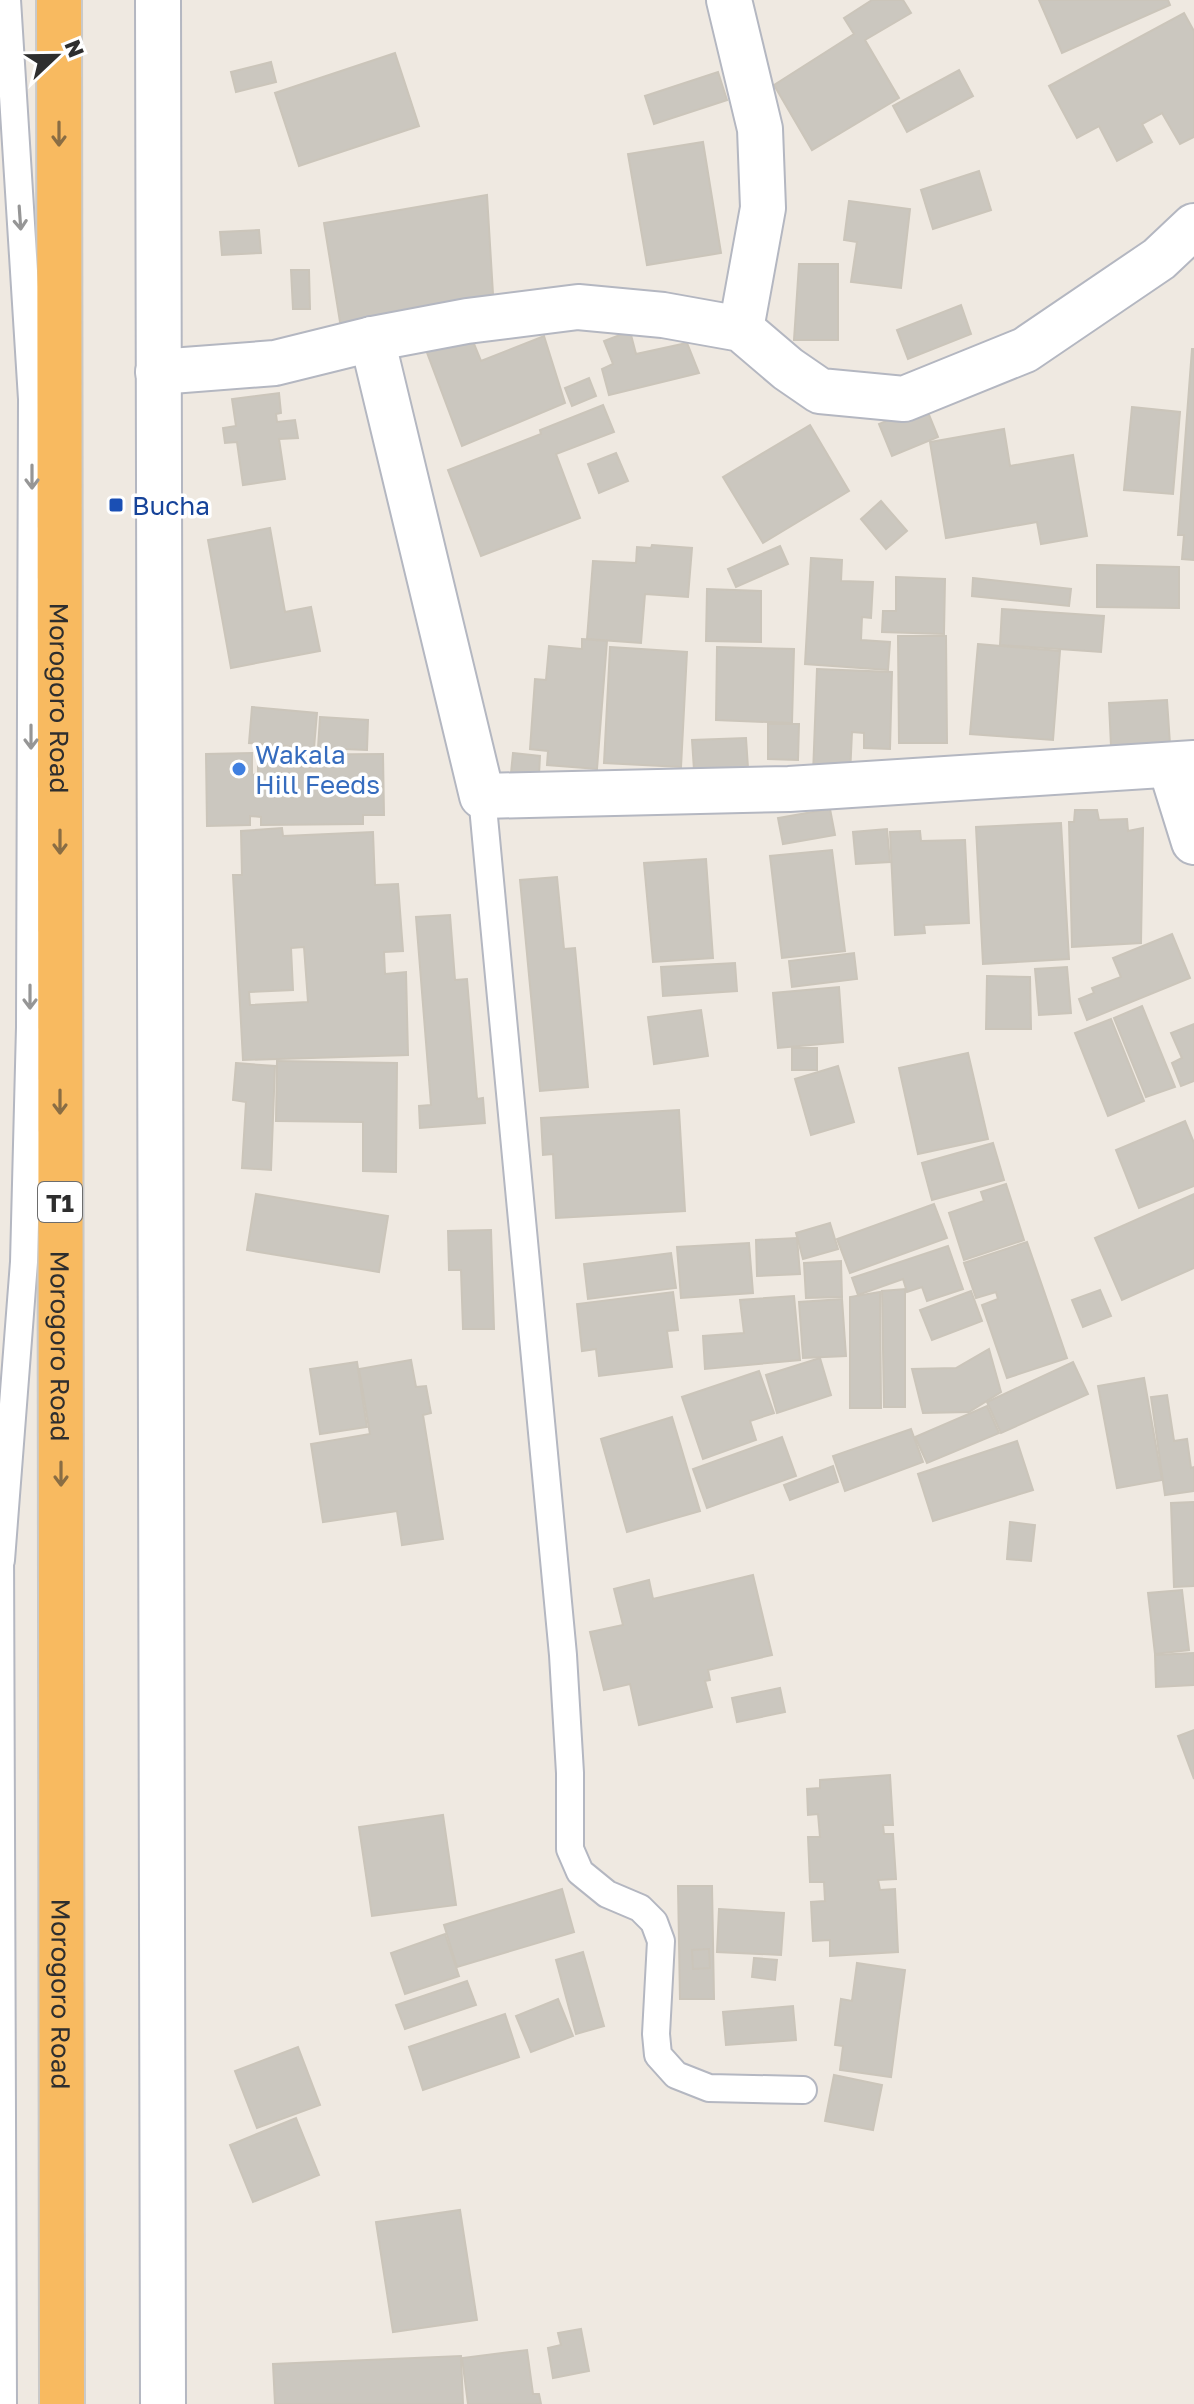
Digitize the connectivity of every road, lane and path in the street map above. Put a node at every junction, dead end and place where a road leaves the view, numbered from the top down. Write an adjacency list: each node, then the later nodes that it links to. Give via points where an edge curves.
1 (7, 0): 12 (lane, Morogoro Road, one-way to 12, via 32,399 30,1011 24,1262)
2 (59, 0): 15 (highway, Morogoro Road / T1, one-way to 15)
3 (158, 0): 8 (street)
4 (729, 0): 6 (street, via 760,129 763,208)
5 (1194, 226): 6 (street, via 1159,259 1025,350 904,399 820,391)
6 (741, 329): 7 (street, via 578,307)
7 (372, 339): 8 (street, via 275,363); 10 (street)
8 (158, 372): 16 (street)
9 (1182, 764): 10 (street, via 789,789); 11 (street)
10 (482, 796): 13 (lane, via 563,1655 570,1849 580,1872 654,1922 661,1941 658,2055 676,2075 709,2088)
11 (1194, 842)
12 (1, 1553): 14 (lane, Morogoro Road)
13 (803, 2090)
14 (3, 2404)
15 (62, 2404)
16 (163, 2404)

